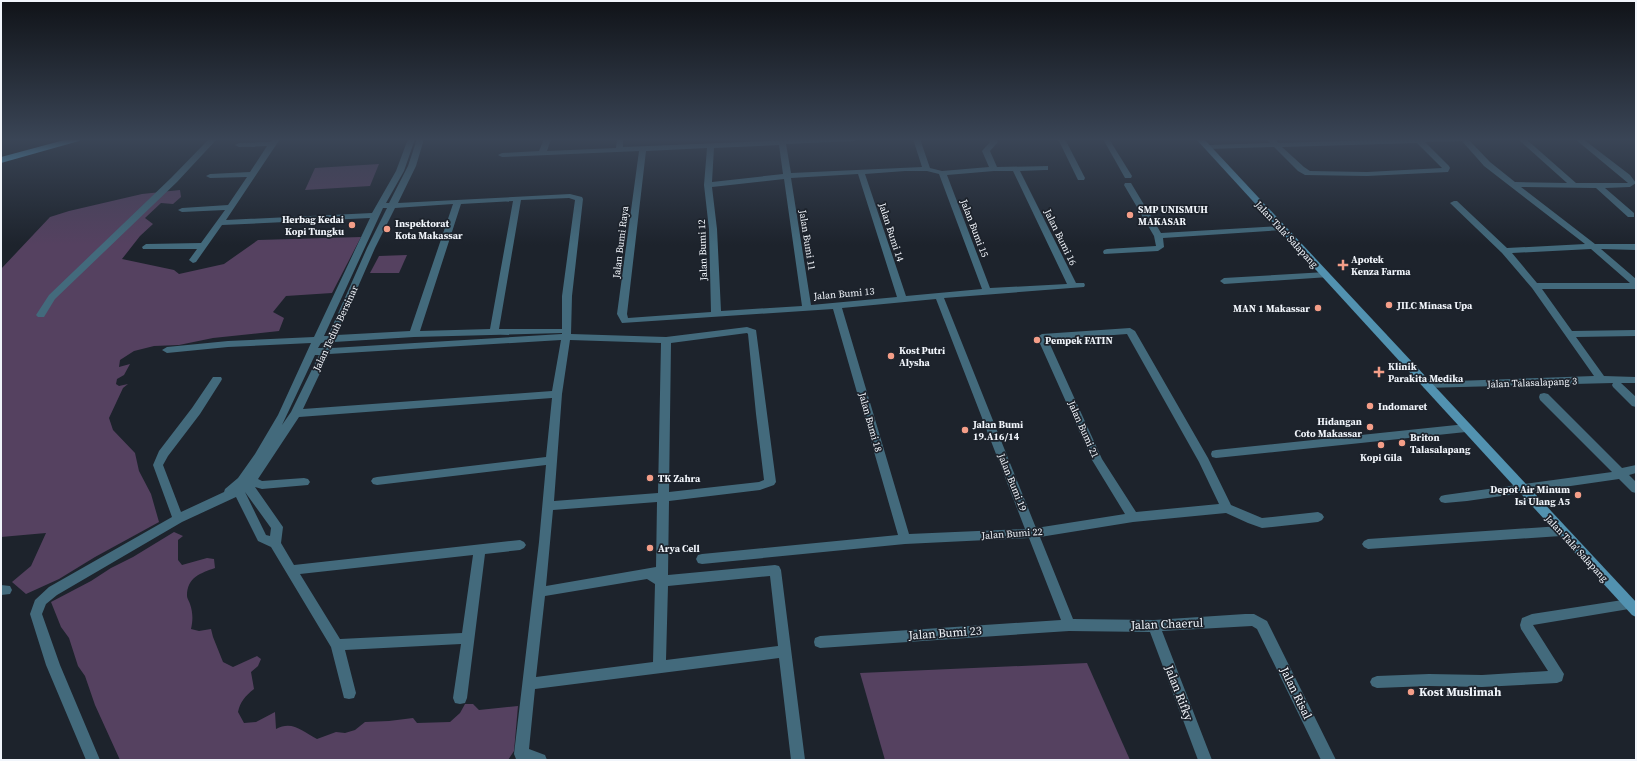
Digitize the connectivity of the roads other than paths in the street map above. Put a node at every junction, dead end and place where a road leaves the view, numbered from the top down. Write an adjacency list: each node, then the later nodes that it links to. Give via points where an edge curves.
1 (252, 174): 30 (street)
2 (179, 175): 56 (street, via 52,297)
3 (241, 175): 17 (street)
4 (398, 175): 28 (street, Jalan Teduh Bersinar)
5 (408, 175): 29 (street, Jalan Teduh Bersinar)
6 (640, 175): 54 (street, Jalan Bumi Raya)
7 (709, 175): 21 (street)
8 (814, 175): 18 (street)
9 (862, 175): 51 (street, Jalan Bumi 14)
10 (943, 175): 49 (street, Jalan Bumi 15)
11 (1018, 175): 46 (street, Jalan Bumi 16)
12 (1079, 175): 19 (street)
13 (1233, 175): 35 (main road, Jalan Tala' Salapang)
14 (1500, 175): 20 (street)
15 (1562, 175): 23 (street)
16 (1624, 175): 24 (street, via 1632,183 1630,185)
17 (210, 176)
18 (786, 176): 21 (street); 53 (street, Jalan Bumi 11)
19 (1081, 178)
20 (1512, 184): 23 (street); 38 (street)
21 (708, 185): 55 (street, Jalan Bumi 12, via 713,228)
22 (1128, 185): 36 (street)
23 (1574, 185): 24 (street)
24 (1597, 185): 33 (street)
25 (517, 198): 26 (street); 57 (street); 60 (street, via 570,196 579,199 567,296)
26 (458, 202): 29 (street); 59 (street)
27 (1454, 203): 41 (street)
28 (381, 206): 29 (street); 32 (street, Jalan Teduh Bersinar)
29 (391, 206): 63 (street, Jalan Teduh Bersinar)
30 (230, 207): 31 (street); 34 (street)
31 (182, 210)
32 (375, 215): 34 (street); 62 (street, Jalan Teduh Bersinar)
33 (1633, 219)
34 (220, 224): 37 (street)
35 (1282, 228): 36 (street); 44 (main road, Jalan Tala' Salapang)
36 (1158, 236): 42 (street, via 1158,248)
37 (203, 246): 39 (street); 43 (street)
38 (1593, 246): 40 (street); 41 (street); 48 (street)
39 (146, 247)
40 (1636, 247)
41 (1505, 251): 47 (street)
42 (1107, 252)
43 (193, 260)
44 (1326, 275): 45 (street); 72 (main road, Jalan Tala' Salapang)
45 (1224, 280)
46 (1077, 286): 49 (street, Jalan Bumi 13)
47 (1535, 286): 48 (street); 61 (street)
48 (1636, 286)
49 (987, 291): 50 (street, Jalan Bumi 13)
50 (939, 296): 51 (street, Jalan Bumi 13); 95 (street, Jalan Bumi 19)
51 (902, 298): 52 (street, Jalan Bumi 13)
52 (837, 306): 53 (street, Jalan Bumi 13); 96 (street, Jalan Bumi 18)
53 (807, 307): 55 (street, Jalan Bumi 13)
54 (622, 314): 55 (street, Jalan Bumi 13, via 625,321)
55 (716, 314)
56 (41, 315)
57 (494, 333): 59 (street); 60 (street)
58 (1636, 333): 61 (street)
59 (414, 334): 63 (street)
60 (566, 334): 64 (street); 66 (street); 73 (street)
61 (1570, 334): 69 (street)
62 (318, 340): 63 (street); 65 (street, Jalan Teduh Bersinar); 67 (street, Jalan Teduh Bersinar)
63 (331, 340): 66 (street, Jalan Teduh Bersinar)
64 (666, 340): 87 (street); 87 (street, via 747,330 753,332 770,482 760,486)
65 (167, 350)
66 (326, 350): 67 (street); 76 (street, Jalan Teduh Bersinar)
67 (312, 352): 84 (street, Jalan Teduh Bersinar, via 283,415)
68 (217, 379): 93 (street, via 163,454 158,465)
69 (1601, 379): 70 (street, Jalan Talasalapang 3); 72 (street, Jalan Talasalapang 3)
70 (1636, 380)
71 (1617, 385): 75 (street)
72 (1428, 386): 77 (main road, Jalan Tala' Salapang)
73 (557, 394): 76 (street); 79 (street)
74 (1544, 397): 81 (street)
75 (1636, 403)
76 (296, 413): 84 (street, Jalan Teduh Bersinar)
77 (1466, 428): 78 (street); 86 (main road, Jalan Tala' Salapang)
78 (1216, 454)
79 (552, 460): 82 (street); 89 (street)
80 (1636, 469): 81 (street)
81 (1619, 473): 85 (street); 86 (street)
82 (377, 481)
83 (304, 482): 84 (street)
84 (243, 485): 93 (street); 97 (street, via 262,538); 97 (street, via 277,527)
85 (1636, 489)
86 (1523, 490): 88 (street); 94 (main road, Jalan Tala' Salapang)
87 (664, 497): 89 (street); 102 (street)
88 (1445, 499)
89 (548, 506): 106 (street)
90 (1227, 508): 91 (street, via 1262,523); 92 (street, Jalan Bumi 22); 92 (street, Jalan Bumi 21, via 1204,461 1130,331 1042,338 1097,460)
91 (1318, 516)
92 (1133, 517): 95 (street, Jalan Bumi 22)
93 (178, 519): 121 (street, via 53,591 37,608 36,614 52,665)
94 (1561, 531): 98 (street); 107 (main road, Jalan Tala' Salapang)
95 (1034, 533): 96 (street, Jalan Bumi 22); 108 (street, Jalan Bumi 19)
96 (905, 539): 101 (street, Jalan Bumi 22)
97 (275, 544): 103 (street)
98 (1368, 544)
99 (520, 545): 100 (street)
100 (480, 550): 103 (street); 111 (street)
101 (702, 559)
102 (662, 567): 104 (street); 105 (street)
103 (292, 570): 113 (street)
104 (648, 574): 105 (street); 106 (street)
105 (662, 581): 114 (street, via 775,570); 115 (street)
106 (540, 592): 117 (street)
107 (1633, 608): 116 (street, via 1527,622 1526,625 1558,674 1557,677)
108 (1069, 625): 110 (street, Jalan Chaerul); 112 (street, Jalan Bumi 23)
109 (1262, 625): 110 (street, Jalan Chaerul, via 1254,620 1245,620); 126 (street, Jalan Risal)
110 (1154, 626): 125 (street, Jalan Rifky)
111 (468, 638): 113 (street); 119 (street)
112 (820, 642)
113 (337, 645): 118 (street)
114 (785, 651): 115 (street); 124 (street)
115 (659, 667): 117 (street)
116 (1377, 682)
117 (529, 684): 120 (street)
118 (349, 693)
119 (460, 698)
120 (519, 757): 122 (street)
121 (93, 760)
122 (540, 760)
123 (794, 760): 124 (street)
124 (798, 760)
125 (1205, 760)
126 (1329, 760)

